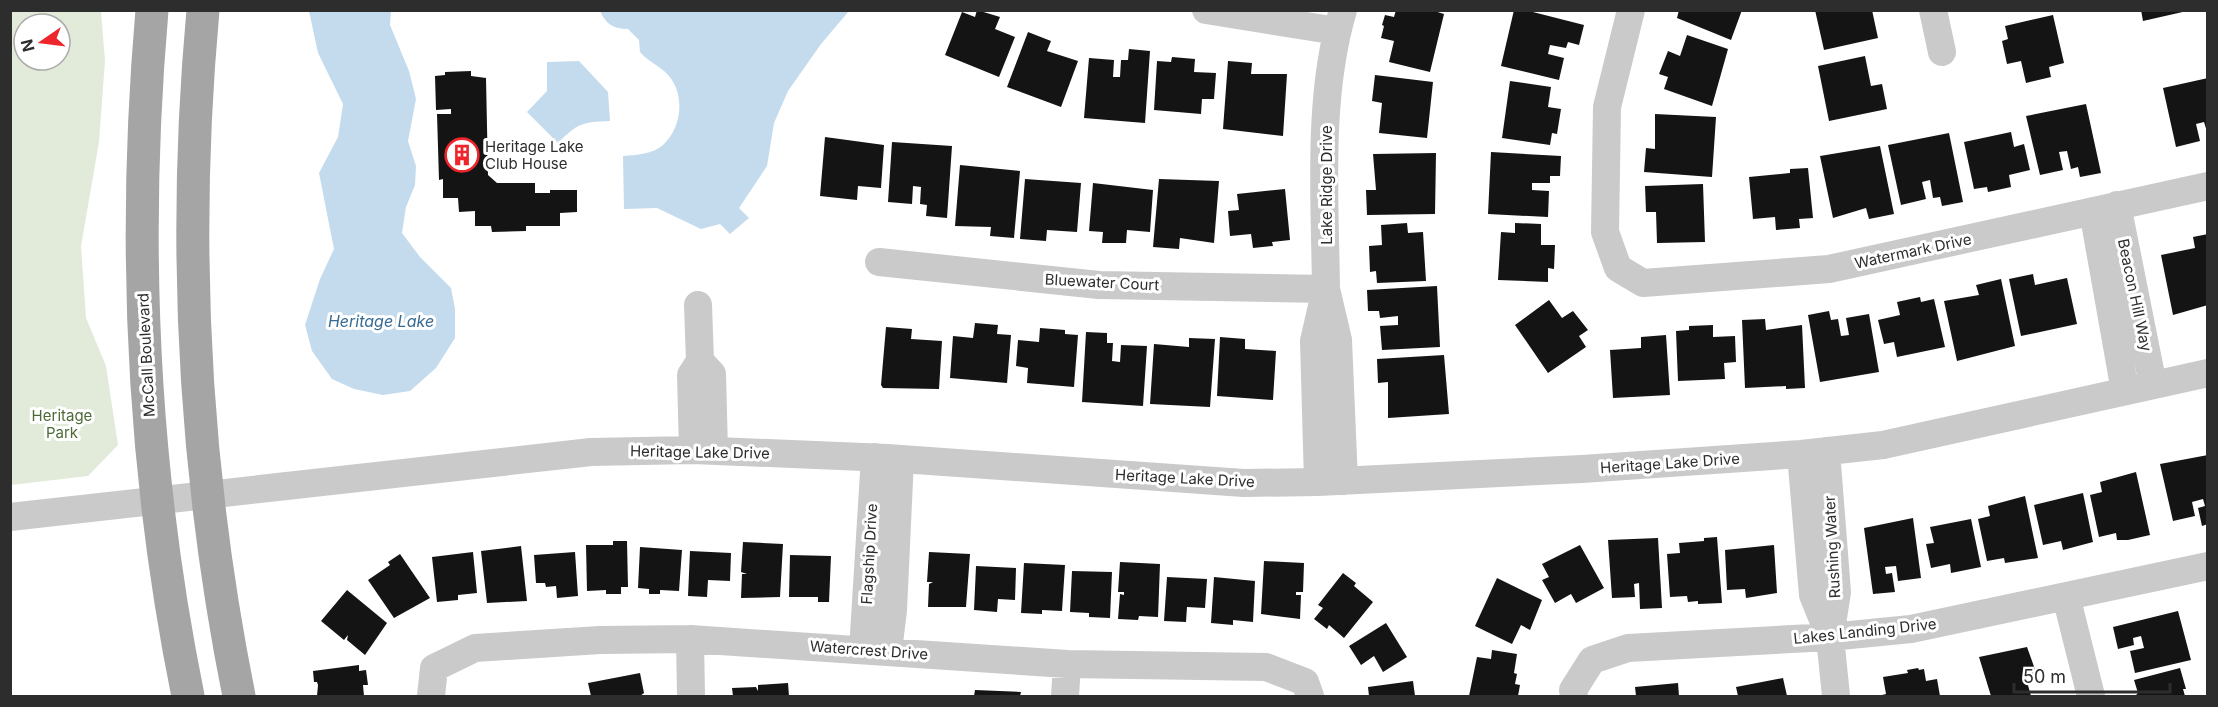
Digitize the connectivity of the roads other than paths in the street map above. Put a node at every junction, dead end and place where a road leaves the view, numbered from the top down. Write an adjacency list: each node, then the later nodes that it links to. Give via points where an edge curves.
1 (152, 10): 21 (main road, McCall Boulevard, via 143,124 142,251 146,385)
2 (203, 10): 20 (main road, via 194,156 193,261 198,380)
3 (1206, 10): 6 (street)
4 (1631, 10): 9 (street, Watermark Drive, via 1606,107 1605,232 1618,268 1643,283 1829,269)
5 (1933, 10): 7 (street)
6 (1340, 21): 11 (street, Lake Ridge Drive, via 1324,140)
7 (1942, 52)
8 (2208, 186): 9 (street, Watermark Drive)
9 (2105, 208): 14 (street, Beacon Hill Way); 15 (street, Beacon Hill Way)
10 (879, 262): 11 (street, Bluewater Court, via 1099,285)
11 (1326, 289): 19 (street, Lake Ridge Drive, via 1338,340)
12 (698, 305): 16 (street, via 700,361 691,375)
13 (2208, 373): 14 (street, Heritage Lake Drive)
14 (2153, 385): 15 (street, Heritage Lake Drive)
15 (2125, 391): 17 (street, Heritage Lake Drive, via 1883,445)
16 (703, 451): 18 (street, Heritage Lake Drive); 20 (street, Heritage Lake Drive, via 591,452)
17 (1814, 453): 19 (street, Heritage Lake Drive); 25 (street, Rushing Water, via 1813,595)
18 (887, 458): 19 (street, Heritage Lake Drive, via 1244,483); 27 (street, Flagship Drive, via 893,610)
19 (1331, 482)
20 (209, 495): 21 (street, Heritage Lake Drive); 31 (main road, via 223,614)
21 (157, 501): 22 (street, Heritage Lake Drive); 30 (main road, McCall Boulevard)
22 (10, 517)
23 (2208, 566): 24 (street, Lakes Landing Drive)
24 (2066, 597): 25 (street, Lakes Landing Drive, via 1911,629); 37 (street)
25 (1830, 637): 35 (street, Lakes Landing Drive, via 1628,648 1592,660); 36 (street, Rushing Water)
26 (690, 639): 27 (street, Watercrest Drive); 32 (street, Watercrest Drive, via 600,639 475,648 434,668); 33 (street)
27 (875, 650): 28 (street, Watercrest Drive)
28 (1067, 664): 29 (street, Watercrest Drive, via 1266,667); 34 (street)
29 (1307, 689)
30 (188, 696)
31 (239, 696)
32 (431, 696)
33 (692, 696)
34 (1065, 696)
35 (1574, 696)
36 (1836, 696)
37 (2091, 696)

